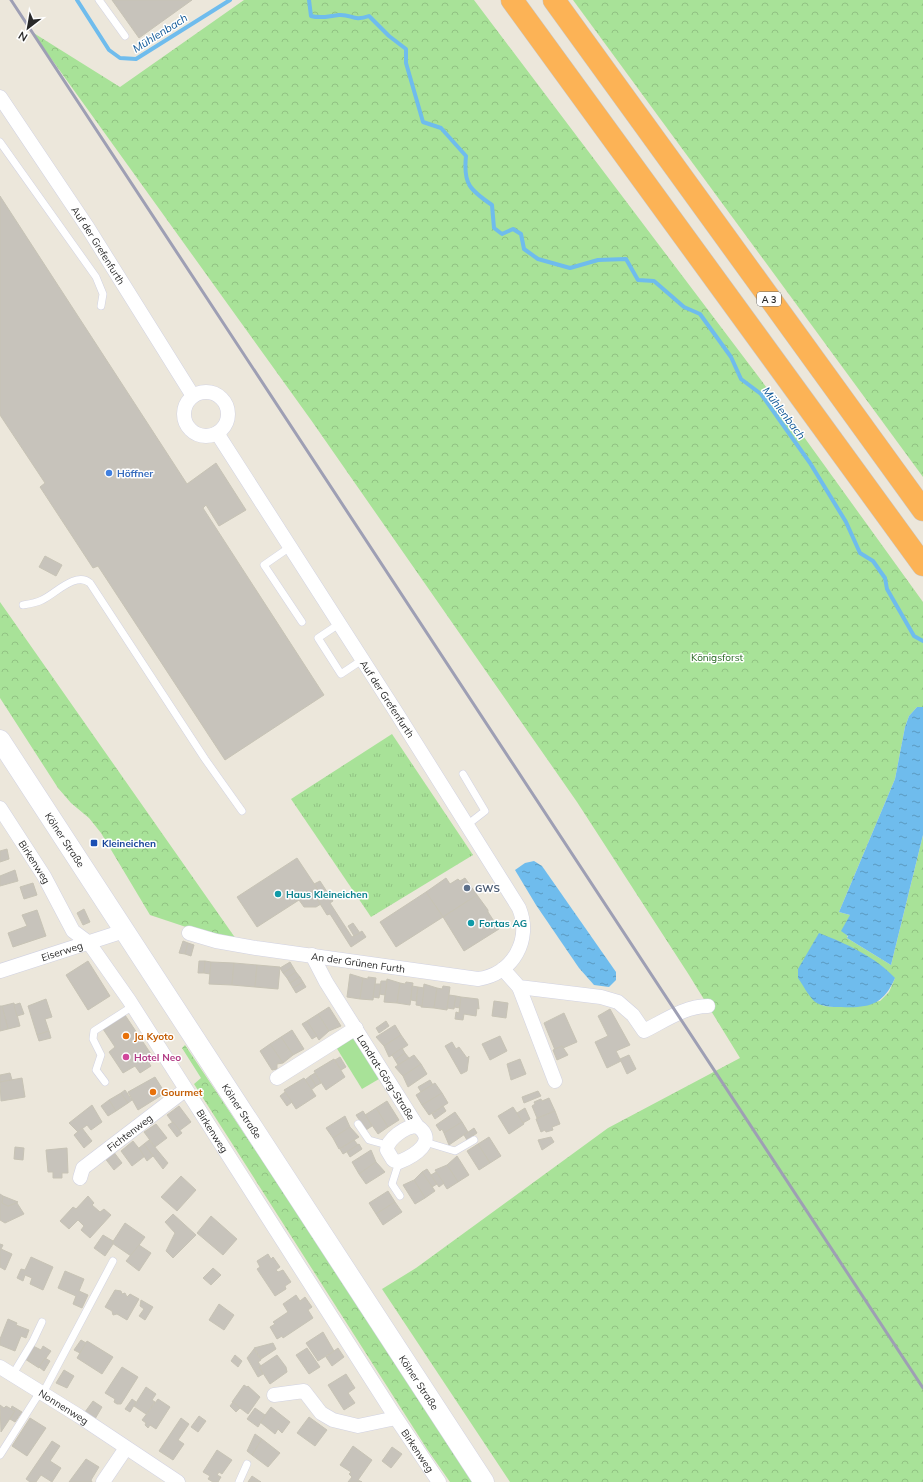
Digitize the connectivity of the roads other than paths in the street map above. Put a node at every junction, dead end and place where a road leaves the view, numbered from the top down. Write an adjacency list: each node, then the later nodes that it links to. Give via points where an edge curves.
1 (99, 0): 4 (lane)
2 (512, 0): 12 (highway)
3 (554, 0): 10 (highway, A 3)
4 (125, 36)
5 (0, 96): 8 (street, Auf der Grefenfurth, via 88,228)
6 (0, 142): 7 (lane, via 96,277 103,294)
7 (101, 306)
8 (193, 396): 9 (street, via 188,400 184,412 187,425 191,430 204,436); 9 (street, via 206,392 213,393 224,402 228,415)
9 (217, 433): 11 (street, Auf der Grefenfurth)
10 (923, 510)
11 (290, 547): 14 (lane, via 264,565); 15 (street, Auf der Grefenfurth)
12 (923, 566)
13 (23, 605): 20 (lane, via 40,601 75,580 87,581)
14 (302, 622)
15 (339, 624): 16 (street, Auf der Grefenfurth); 16 (lane, via 318,638 341,674)
16 (362, 660): 21 (street, Auf der Grefenfurth)
17 (0, 740): 22 (main road, Kölner Straße)
18 (463, 774): 21 (lane, via 486,811)
19 (0, 808): 24 (street, Birkenweg, via 44,876 73,931)
20 (242, 811)
21 (467, 825): 26 (street, Auf der Grefenfurth, via 523,918 523,938 513,958)
22 (124, 931): 24 (street, Eiserweg); 58 (main road, Kölner Straße)
23 (189, 934): 25 (street, An der Grünen Furth, via 216,941)
24 (89, 943): 27 (street, Eiserweg); 29 (street, Birkenweg)
25 (312, 955): 26 (street, An der Grünen Furth, via 466,979 489,977); 31 (street, Landrat-Görg-Straße)
26 (502, 969): 28 (street)
27 (0, 971)
28 (520, 987): 30 (street, via 601,997 618,1002 633,1015 644,1031 685,1010); 33 (street)
29 (133, 1006): 34 (lane, via 94,1031 93,1038 101,1055 96,1070); 35 (street, Birkenweg)
30 (708, 1006)
31 (356, 1028): 32 (street, Landrat-Görg-Straße); 37 (street, Landrat-Görg-Straße)
32 (277, 1078)
33 (555, 1081)
34 (105, 1082)
35 (185, 1090): 42 (street, Fichtenweg, via 83,1168); 50 (street, Birkenweg)
36 (358, 1124): 40 (lane, via 369,1140)
37 (417, 1126): 39 (street, Landrat-Görg-Straße, via 423,1130); 40 (street, Landrat-Görg-Straße, via 408,1128)
38 (474, 1140): 39 (lane, via 455,1151)
39 (425, 1142): 41 (street, via 415,1154)
40 (387, 1145): 41 (street, via 388,1155)
41 (398, 1162): 43 (lane, via 392,1184)
42 (80, 1178)
43 (400, 1196)
44 (113, 1261): 48 (lane)
45 (42, 1322): 47 (lane)
46 (0, 1367): 47 (street, Nonnenweg)
47 (13, 1374): 48 (street, Nonnenweg)
48 (41, 1393): 51 (street, Nonnenweg); 52 (lane)
49 (274, 1395): 50 (street, Birkenweg, via 304,1391 321,1413 333,1420 358,1426)
50 (396, 1418): 54 (street, Birkenweg)
51 (126, 1448): 55 (street); 56 (street, Nonnenweg)
52 (0, 1455)
53 (247, 1464): 57 (lane)
54 (436, 1481)
55 (103, 1482)
56 (178, 1482)
57 (239, 1482)
58 (484, 1482)

